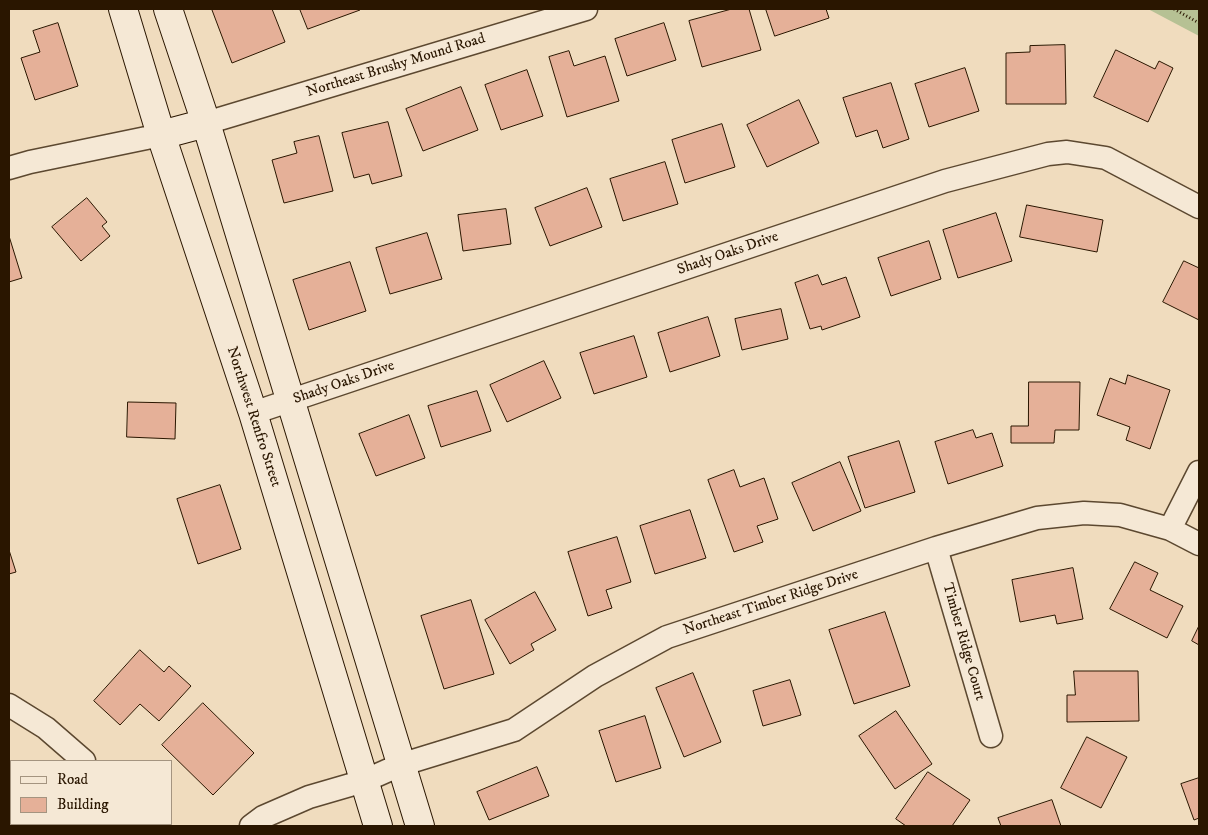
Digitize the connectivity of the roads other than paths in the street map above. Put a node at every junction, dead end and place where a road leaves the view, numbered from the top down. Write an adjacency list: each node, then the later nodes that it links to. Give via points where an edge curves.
1 (123, 9): 5 (main road, Northwest Renfro Street)
2 (168, 9): 4 (main road)
3 (586, 9): 4 (street, Northeast Brushy Mound Road)
4 (206, 123): 5 (main road); 8 (main road)
5 (161, 135): 6 (street); 9 (main road, Northwest Renfro Street)
6 (9, 168)
7 (1199, 207): 8 (street, Shady Oaks Drive, via 1106,158 1067,152 1048,154 945,181)
8 (290, 402): 9 (street, Shady Oaks Drive); 17 (main road)
9 (254, 413): 18 (main road, Northwest Renfro Street)
10 (1199, 472): 11 (street)
11 (1170, 529): 12 (street, Northeast Timber Ridge Drive); 13 (street, Northeast Timber Ridge Drive, via 1120,515 1084,513 1037,518)
12 (1199, 544)
13 (936, 548): 15 (street, Timber Ridge Court); 17 (street, Northeast Timber Ridge Drive, via 667,637 595,676 514,730)
14 (9, 704): 16 (street, via 46,728)
15 (991, 736)
16 (83, 760)
17 (400, 765): 18 (street, Northeast Timber Ridge Drive); 21 (main road)
18 (364, 781): 19 (street, Northeast Timber Ridge Drive, via 309,797 263,817); 20 (main road, Northwest Renfro Street)
19 (251, 826)
20 (378, 826)
21 (420, 826)

